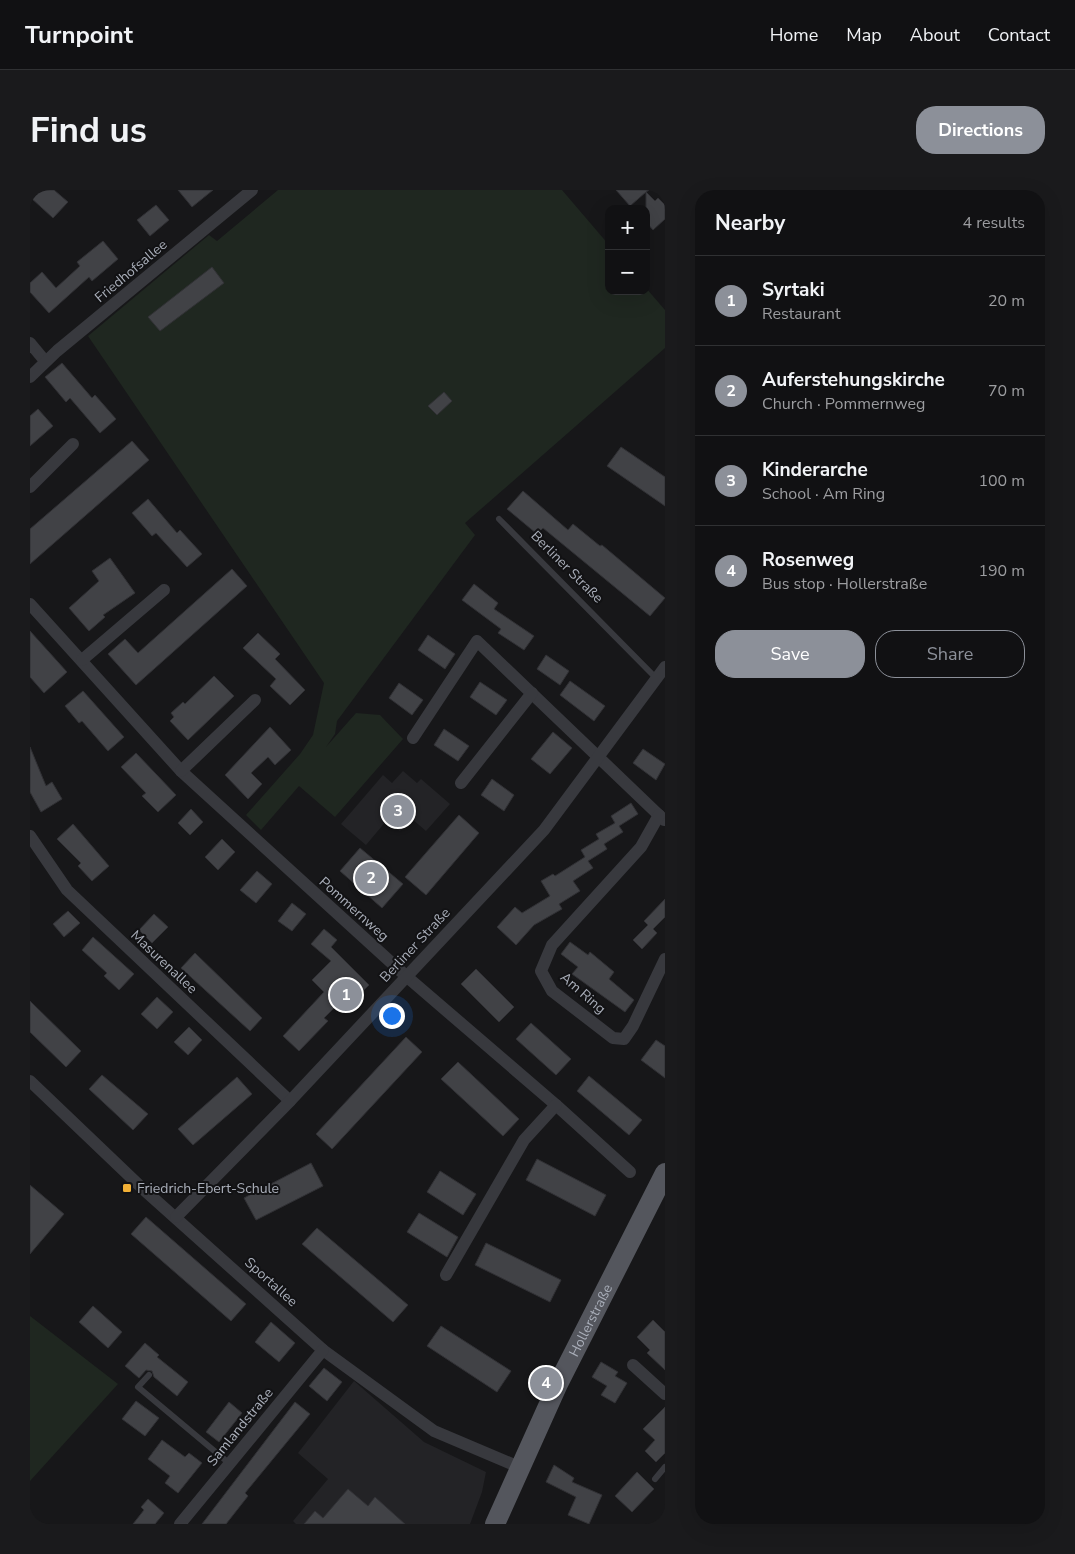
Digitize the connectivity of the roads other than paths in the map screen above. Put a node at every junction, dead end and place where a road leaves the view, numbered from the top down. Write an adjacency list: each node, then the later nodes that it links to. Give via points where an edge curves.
1 (252, 190): 3 (street, Friedhofsallee)
2 (30, 343): 3 (street)
3 (45, 361): 4 (street, Friedhofsallee)
4 (30, 377)
5 (73, 444): 6 (street)
6 (30, 487)
7 (499, 519): 12 (lane, Berliner Straße)
8 (164, 590): 10 (street)
9 (30, 604): 10 (street, Pommernweg)
10 (82, 660): 17 (street, Pommernweg)
11 (665, 667): 12 (street, Berliner Straße)
12 (657, 679): 16 (street, Berliner Straße)
13 (532, 693): 15 (street, Am Ring, via 477,641); 16 (street, Am Ring); 18 (street)
14 (255, 700): 17 (street)
15 (413, 738)
16 (599, 759): 19 (street, Am Ring); 22 (street, Berliner Straße, via 544,830)
17 (181, 771): 22 (street, Pommernweg)
18 (461, 783)
19 (662, 818): 21 (street, Am Ring, via 642,847 552,945 540,971 552,991 613,1038 624,1039)
20 (30, 836): 24 (street, Masurenallee, via 67,890 86,910)
21 (665, 959)
22 (406, 976): 24 (street, Berliner Straße); 25 (street, Pommernweg)
23 (30, 1081): 28 (street, Sportallee)
24 (290, 1100): 28 (street, Berliner Straße)
25 (556, 1105): 26 (street, Pommernweg); 29 (street, via 524,1140)
26 (630, 1172)
27 (665, 1173): 35 (main road, Hollerstraße, via 558,1384)
28 (176, 1217): 30 (street, Sportallee)
29 (446, 1275)
30 (323, 1350): 34 (street, Samlandstraße); 35 (street, Sportallee, via 434,1432)
31 (633, 1365): 33 (street)
32 (149, 1375): 34 (lane, via 138,1387)
33 (665, 1394)
34 (230, 1464): 38 (street, Samlandstraße)
35 (520, 1467): 39 (main road, Hollerstraße)
36 (665, 1467): 37 (lane)
37 (655, 1478)
38 (180, 1524)
39 (494, 1524)

